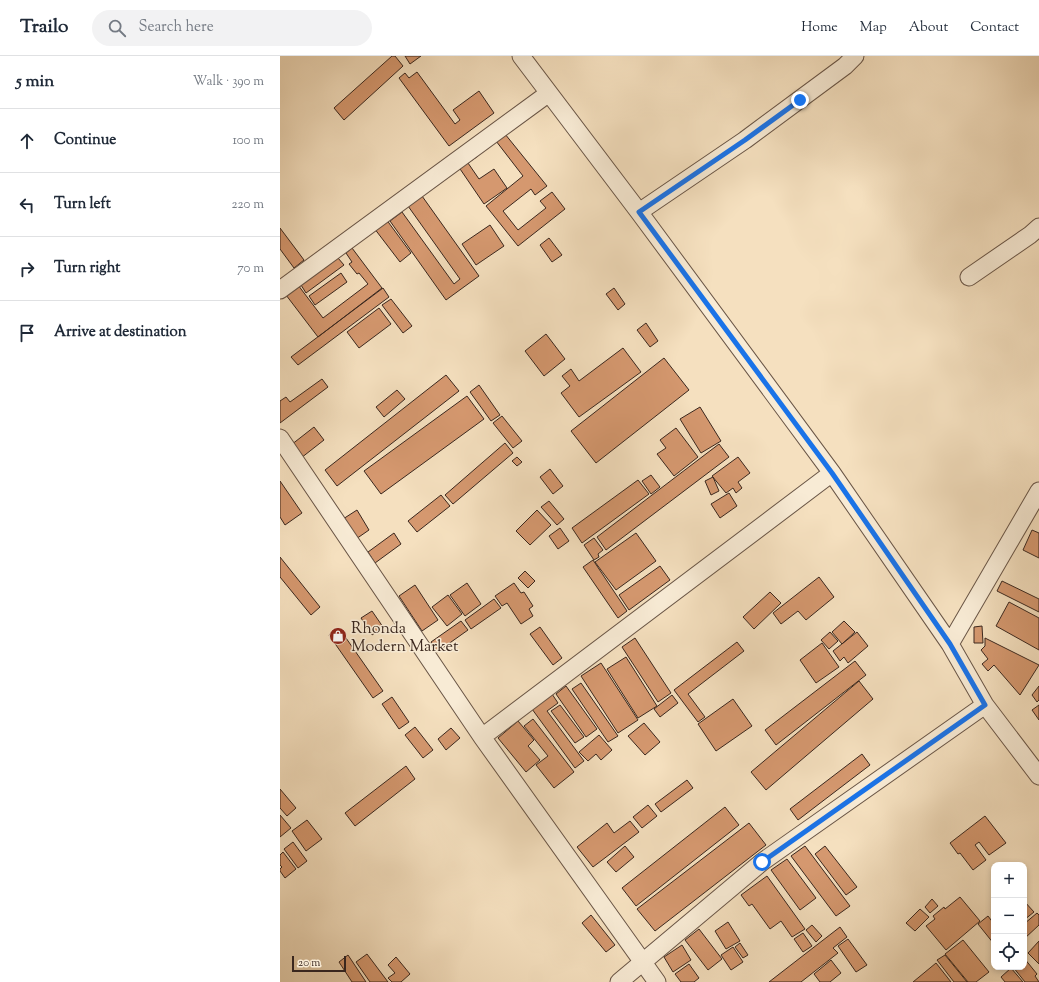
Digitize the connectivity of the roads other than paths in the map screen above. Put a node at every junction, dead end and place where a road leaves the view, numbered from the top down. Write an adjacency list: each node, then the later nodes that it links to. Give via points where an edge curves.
1 (520, 56): 3 (street)
2 (855, 56): 4 (street, via 745,140)
3 (549, 93): 4 (street); 7 (street)
4 (639, 212): 9 (street)
5 (1039, 227): 6 (street)
6 (969, 277)
7 (280, 290)
8 (280, 438): 13 (street)
9 (832, 473): 11 (street); 13 (street)
10 (1039, 491): 11 (street)
11 (950, 644): 12 (street)
12 (985, 705): 14 (street); 15 (street, via 762,862)
13 (482, 737): 15 (street)
14 (1039, 776)
15 (643, 962): 16 (street); 17 (street)
16 (619, 982)
17 (657, 982)

